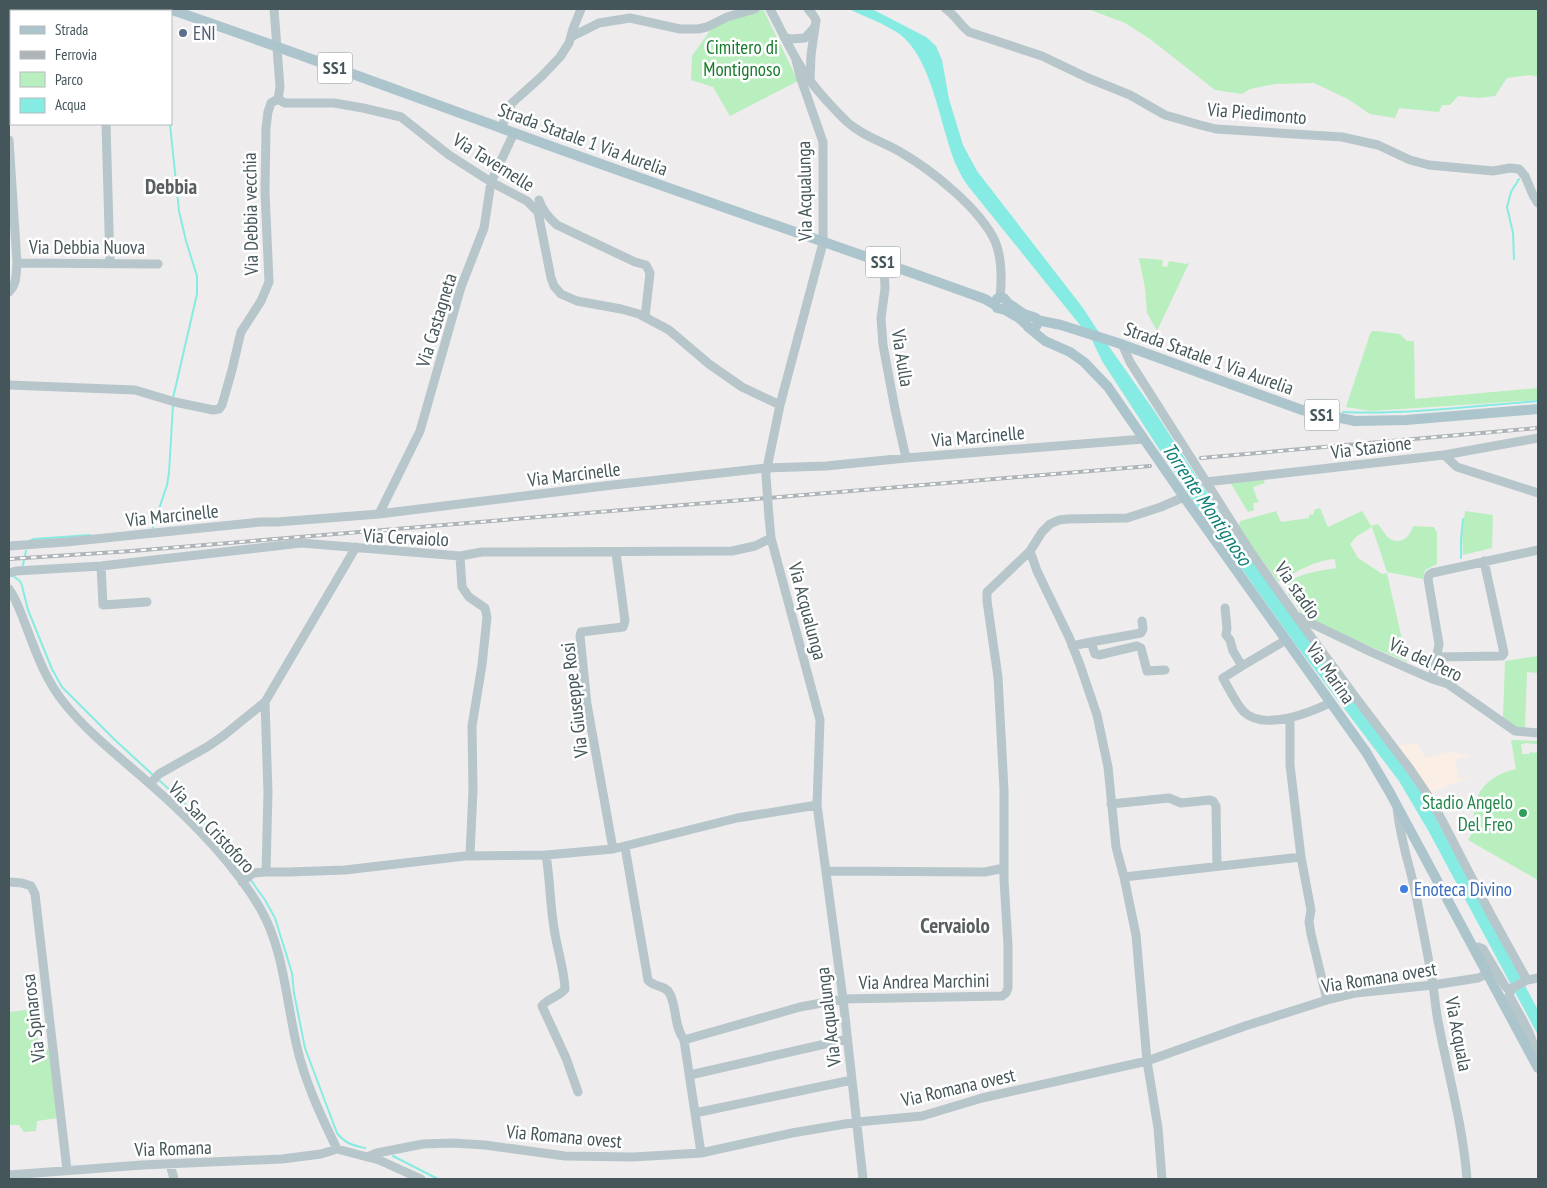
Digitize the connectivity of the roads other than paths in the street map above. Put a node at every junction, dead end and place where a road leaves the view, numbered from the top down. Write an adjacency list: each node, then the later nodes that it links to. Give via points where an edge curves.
1 (170, 9): 11 (main road, Strada Statale 1 Via Aurelia / SS1)
2 (274, 9): 11 (street)
3 (582, 9): 9 (street)
4 (755, 9): 9 (street, via 698,29 680,29 630,18 599,23)
5 (770, 9): 10 (street)
6 (808, 9): 8 (street, via 816,20)
7 (946, 9): 21 (street, Via Piedimonto, via 969,32 1042,56 1136,98 1165,115 1216,129 1342,137 1378,145 1429,166 1493,171 1519,169)
8 (815, 26): 10 (street, via 805,38); 13 (street)
9 (572, 37): 16 (street, via 560,57 512,103)
10 (784, 37): 12 (street)
11 (278, 46): 14 (street); 16 (main road, Strada Statale 1 Via Aurelia / SS1)
12 (796, 60): 13 (street); 22 (street, Via Acqualunga, via 823,142)
13 (810, 82): 28 (street, via 856,129 922,165 977,216 995,241 1000,260)
14 (278, 99): 19 (street, Via Tavernelle, via 334,103 401,117 449,155); 32 (street, Via Debbia vecchia, via 268,112 266,128 269,282 241,332 219,409 129,390)
15 (106, 125): 25 (street)
16 (501, 128): 17 (main road, Strada Statale 1 Via Aurelia / SS1)
17 (514, 133): 19 (street, Via Castagneta); 22 (main road, Strada Statale 1 Via Aurelia / SS1)
18 (9, 140): 24 (street, Via Debbia Nuova)
19 (491, 182): 29 (street, Via Tavernelle, via 527,201 538,212 551,278 561,294 577,301); 43 (street, Via Castagneta, via 484,228 461,287 420,431)
20 (539, 200): 29 (street, via 557,225 646,265 650,273)
21 (1538, 203)
22 (823, 243): 23 (main road, Strada Statale 1 Via Aurelia / SS1); 33 (street, Via Acqualunga)
23 (884, 262): 28 (main road, Strada Statale 1 Via Aurelia / SS1, via 985,299); 38 (street, Via Aulla, via 883,345)
24 (17, 263): 25 (street, Via Debbia Nuova); 27 (street, Via Debbia Nuova, via 15,282)
25 (110, 264): 26 (street, Via Debbia Nuova)
26 (158, 264)
27 (9, 292)
28 (1000, 301): 30 (main road, Strada Statale 1 Via Aurelia, via 997,308)
29 (645, 316): 33 (street, Via Tavernelle, via 669,330 742,387)
30 (1034, 325): 31 (main road, Strada Statale 1 Via Aurelia / SS1, via 1049,322); 35 (main road, Via Marina, via 1043,339 1084,362 1108,387)
31 (1120, 344): 34 (main road, Strada Statale 1 Via Aurelia / SS1, via 1302,410 1355,422); 40 (street, Via stadio)
32 (9, 386)
33 (780, 405): 39 (street, Via Acqualunga)
34 (1538, 409)
35 (1144, 438): 38 (street, Via Marcinelle); 42 (main road, Via Marina)
36 (1538, 438): 37 (street, Via Stazione)
37 (1444, 455): 40 (street, Via Stazione); 41 (street, via 1457,467)
38 (906, 458): 39 (street, Via Marcinelle)
39 (766, 472): 43 (street, Via Marcinelle, via 604,486); 44 (street, Via Acqualunga, bridge)
40 (1206, 482): 57 (street, Via stadio)
41 (1538, 493)
42 (1184, 497): 48 (street, via 1126,518 1059,520 1042,532); 59 (main road, Via Marina)
43 (379, 514): 45 (street, Via Marcinelle)
44 (771, 538): 49 (street, Via Cervaiolo, via 755,546 732,551); 72 (street, Via Acqualunga, via 820,720)
45 (9, 546)
46 (356, 547): 50 (street, Via Cervaiolo); 52 (street, via 302,543); 66 (street, Via Cervaiolo)
47 (1538, 550): 51 (street)
48 (1030, 551): 61 (street); 80 (street, Via Andrea Marchini, via 987,592 998,677)
49 (616, 553): 50 (street, Via Cervaiolo, via 482,552); 75 (street, Via Giuseppe Rosi, via 625,621 623,627 581,632 580,636 587,704)
50 (460, 556): 76 (street, via 464,592 485,608 487,617 472,726)
51 (1484, 561): 62 (street, via 1429,575 1439,644); 62 (street, via 1504,653 1502,656)
52 (101, 566): 53 (street); 55 (street, via 103,605)
53 (12, 572)
54 (10, 590): 70 (street, Via San Cristoforo, via 46,676 63,702 98,739)
55 (147, 602)
56 (1225, 608): 63 (street, via 1226,634)
57 (1296, 616): 65 (street, Via del Pero); 89 (street, Via stadio, via 1427,794)
58 (1142, 621): 60 (street, via 1144,629 1140,633)
59 (1286, 640): 63 (street); 67 (main road, Via Marina)
60 (1091, 642): 61 (street); 64 (street, via 1095,654 1099,655 1137,646 1142,648 1147,671)
61 (1072, 646): 71 (street, via 1096,715 1108,766)
62 (1436, 657): 65 (street)
63 (1242, 666): 68 (street, via 1223,678 1244,711 1260,720)
64 (1165, 670)
65 (1432, 678): 69 (street, Via del Pero, via 1448,684 1515,731)
66 (265, 702): 70 (street, Via Cervaiolo, via 207,747); 82 (street)
67 (1330, 703): 68 (street); 73 (main road, Via Marina, via 1366,752)
68 (1290, 718): 78 (street, via 1290,765)
69 (1538, 733)
70 (154, 780): 84 (street, Via San Cristoforo)
71 (1111, 804): 79 (street, via 1169,798 1181,803 1213,801 1216,806); 83 (street, via 1116,847)
72 (817, 805): 74 (street, via 737,818); 81 (street, Via Acqualunga)
73 (1397, 806): 86 (main road, Via Marina); 90 (street, Via Acquala)
74 (625, 847): 75 (street); 95 (street, via 648,980 652,985 664,987 670,995)
75 (613, 849): 77 (street)
76 (470, 855): 77 (street); 82 (street, via 345,870)
77 (546, 855): 100 (street, via 553,926 565,989 542,1006)
78 (1301, 857): 79 (street); 93 (street, via 1311,910 1310,934)
79 (1217, 866): 83 (street)
80 (1004, 868): 81 (street, via 985,872); 92 (street, Via Andrea Marchini, via 1008,945 1006,993 1002,996)
81 (826, 871): 92 (street, Via Acqualunga)
82 (266, 872): 84 (street, via 253,873)
83 (1124, 877): 96 (street, via 1136,935)
84 (243, 881): 103 (street, Via San Cristoforo, via 271,929 302,1065)
85 (9, 882): 107 (street, Via Spinarosa, via 32,886 35,894)
86 (1474, 949): 87 (main road, Via Marina); 91 (street, via 1483,949 1504,986)
87 (1486, 974): 90 (street, Via Romana ovest); 97 (main road, Via Marina)
88 (1538, 978): 89 (street)
89 (1525, 981): 91 (street)
90 (1433, 985): 93 (street, Via Romana ovest, via 1356,993); 113 (street, Via Acquala)
91 (1512, 988): 97 (street, via 1509,996 1530,1034)
92 (843, 999): 94 (street, Via Acqualunga); 95 (street, Via Andrea Marchini, via 800,1007)
93 (1328, 1000): 96 (street, Via Romana ovest)
94 (847, 1039): 98 (street); 99 (street, Via Acqualunga)
95 (684, 1040): 98 (street)
96 (1147, 1061): 102 (street, Via Romana ovest, via 982,1098 922,1116); 112 (street)
97 (1537, 1066)
98 (690, 1075): 101 (street)
99 (852, 1080): 101 (street); 102 (street, Via Acqualunga)
100 (578, 1092)
101 (695, 1113): 104 (street)
102 (857, 1122): 104 (street, Via Romana ovest); 111 (street, Via Acqualunga)
103 (337, 1149): 105 (street); 106 (street, Via Romana, via 282,1159)
104 (701, 1153): 105 (street, Via Romana ovest, via 565,1156 485,1145 439,1143)
105 (367, 1157): 110 (street)
106 (170, 1164): 107 (street, Via Romana); 109 (street)
107 (67, 1170): 108 (street, Via Romana)
108 (9, 1175)
109 (174, 1179)
110 (421, 1179)
111 (862, 1179)
112 (1162, 1179)
113 (1467, 1179)

